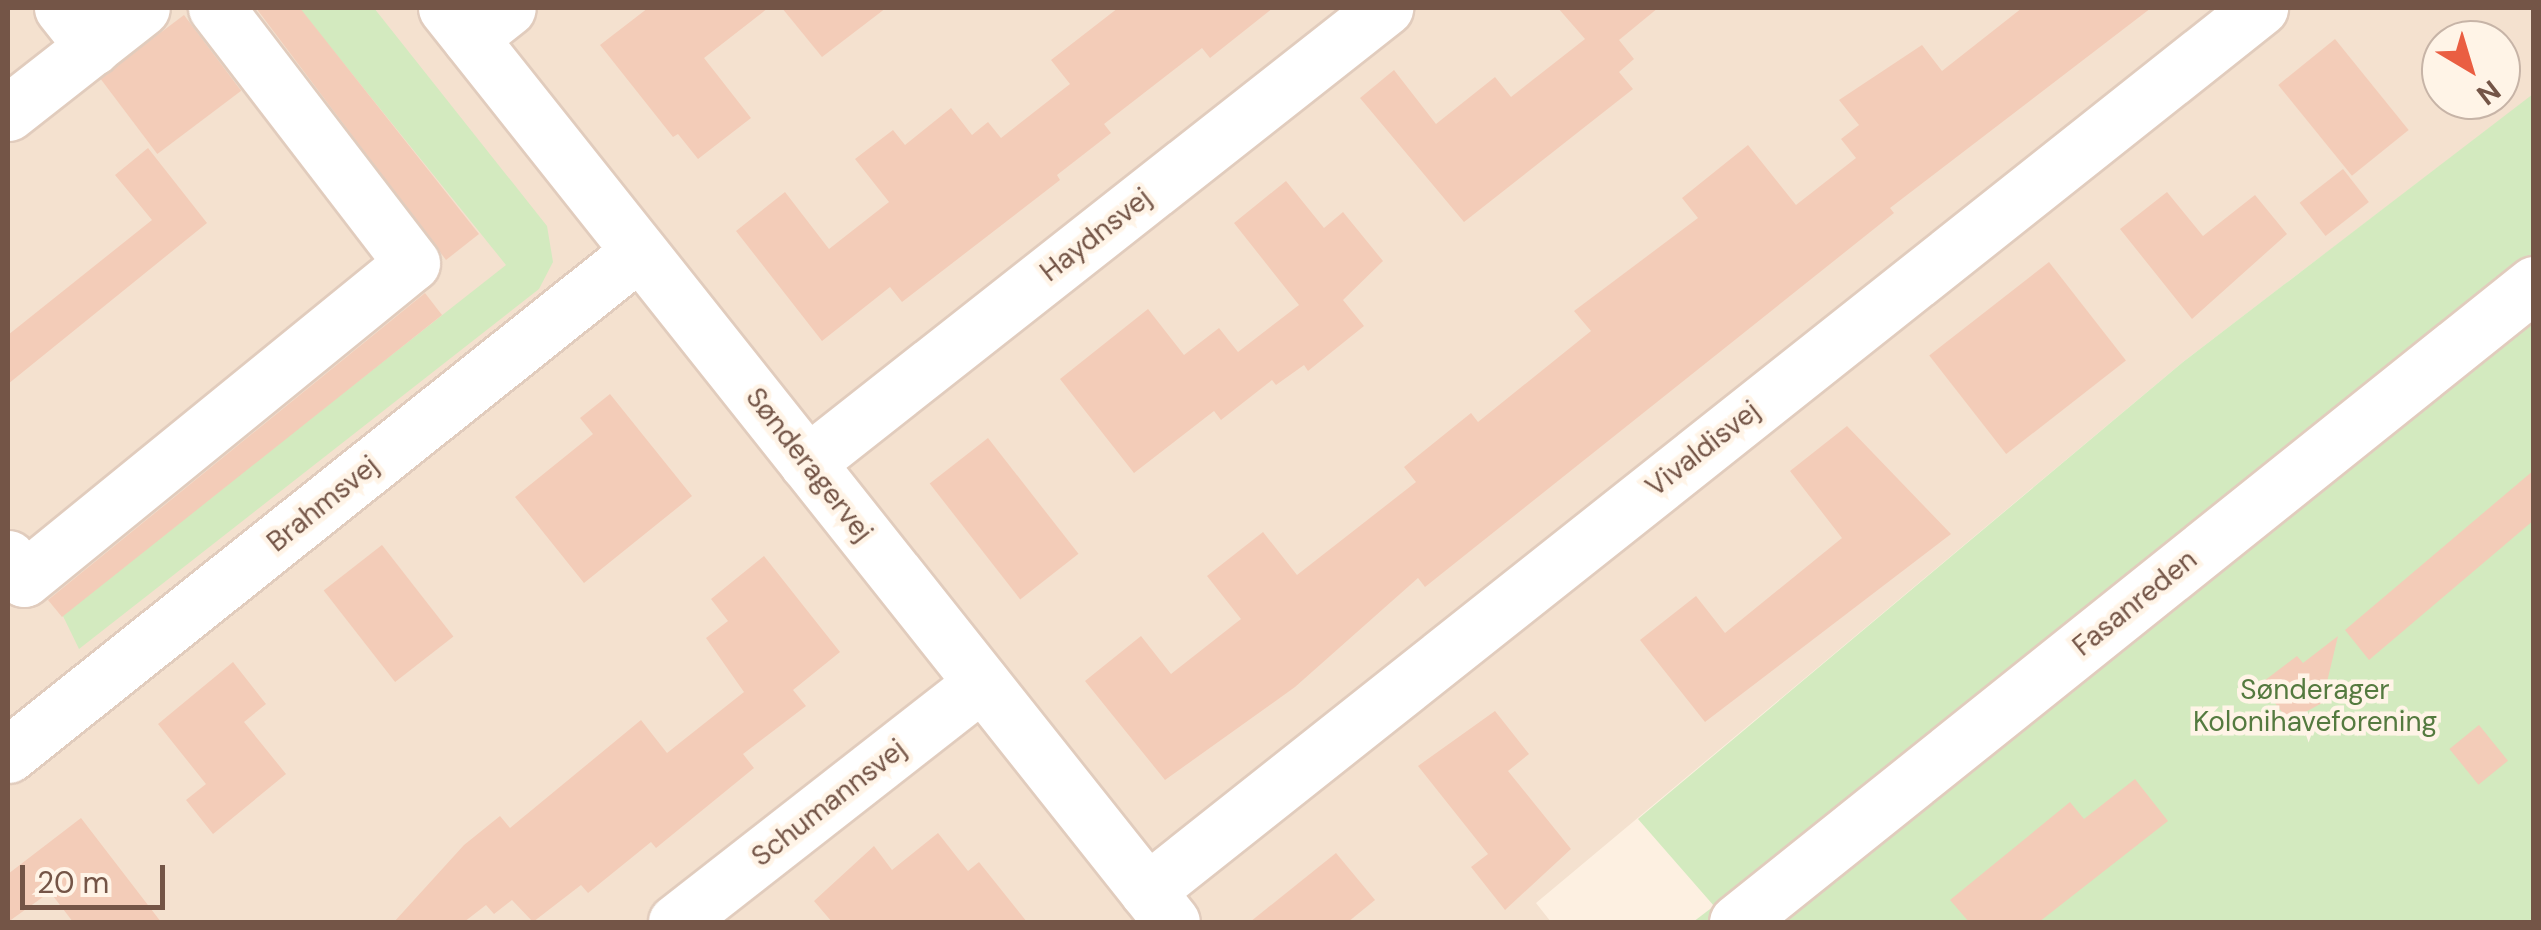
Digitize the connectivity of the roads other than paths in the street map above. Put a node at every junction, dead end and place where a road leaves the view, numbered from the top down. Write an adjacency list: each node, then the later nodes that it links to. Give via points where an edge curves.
1 (142, 8): 6 (street)
2 (216, 8): 11 (street, via 412,263 24,579)
3 (1385, 8): 10 (street, Haydnsvej)
4 (2260, 8): 14 (street, Vivaldisvej)
5 (474, 18): 8 (street, Sønderagervej)
6 (77, 27): 7 (street)
7 (8, 113)
8 (640, 252): 10 (street, Sønderagervej); 13 (street, Brahmsvej)
9 (2534, 284): 16 (street, Fasanreden)
10 (807, 463): 12 (street, Sønderagervej)
11 (8, 558)
12 (982, 683): 14 (street, Sønderagervej); 15 (street, Schumannsvej)
13 (8, 755)
14 (1159, 907)
15 (676, 922)
16 (1737, 922)

